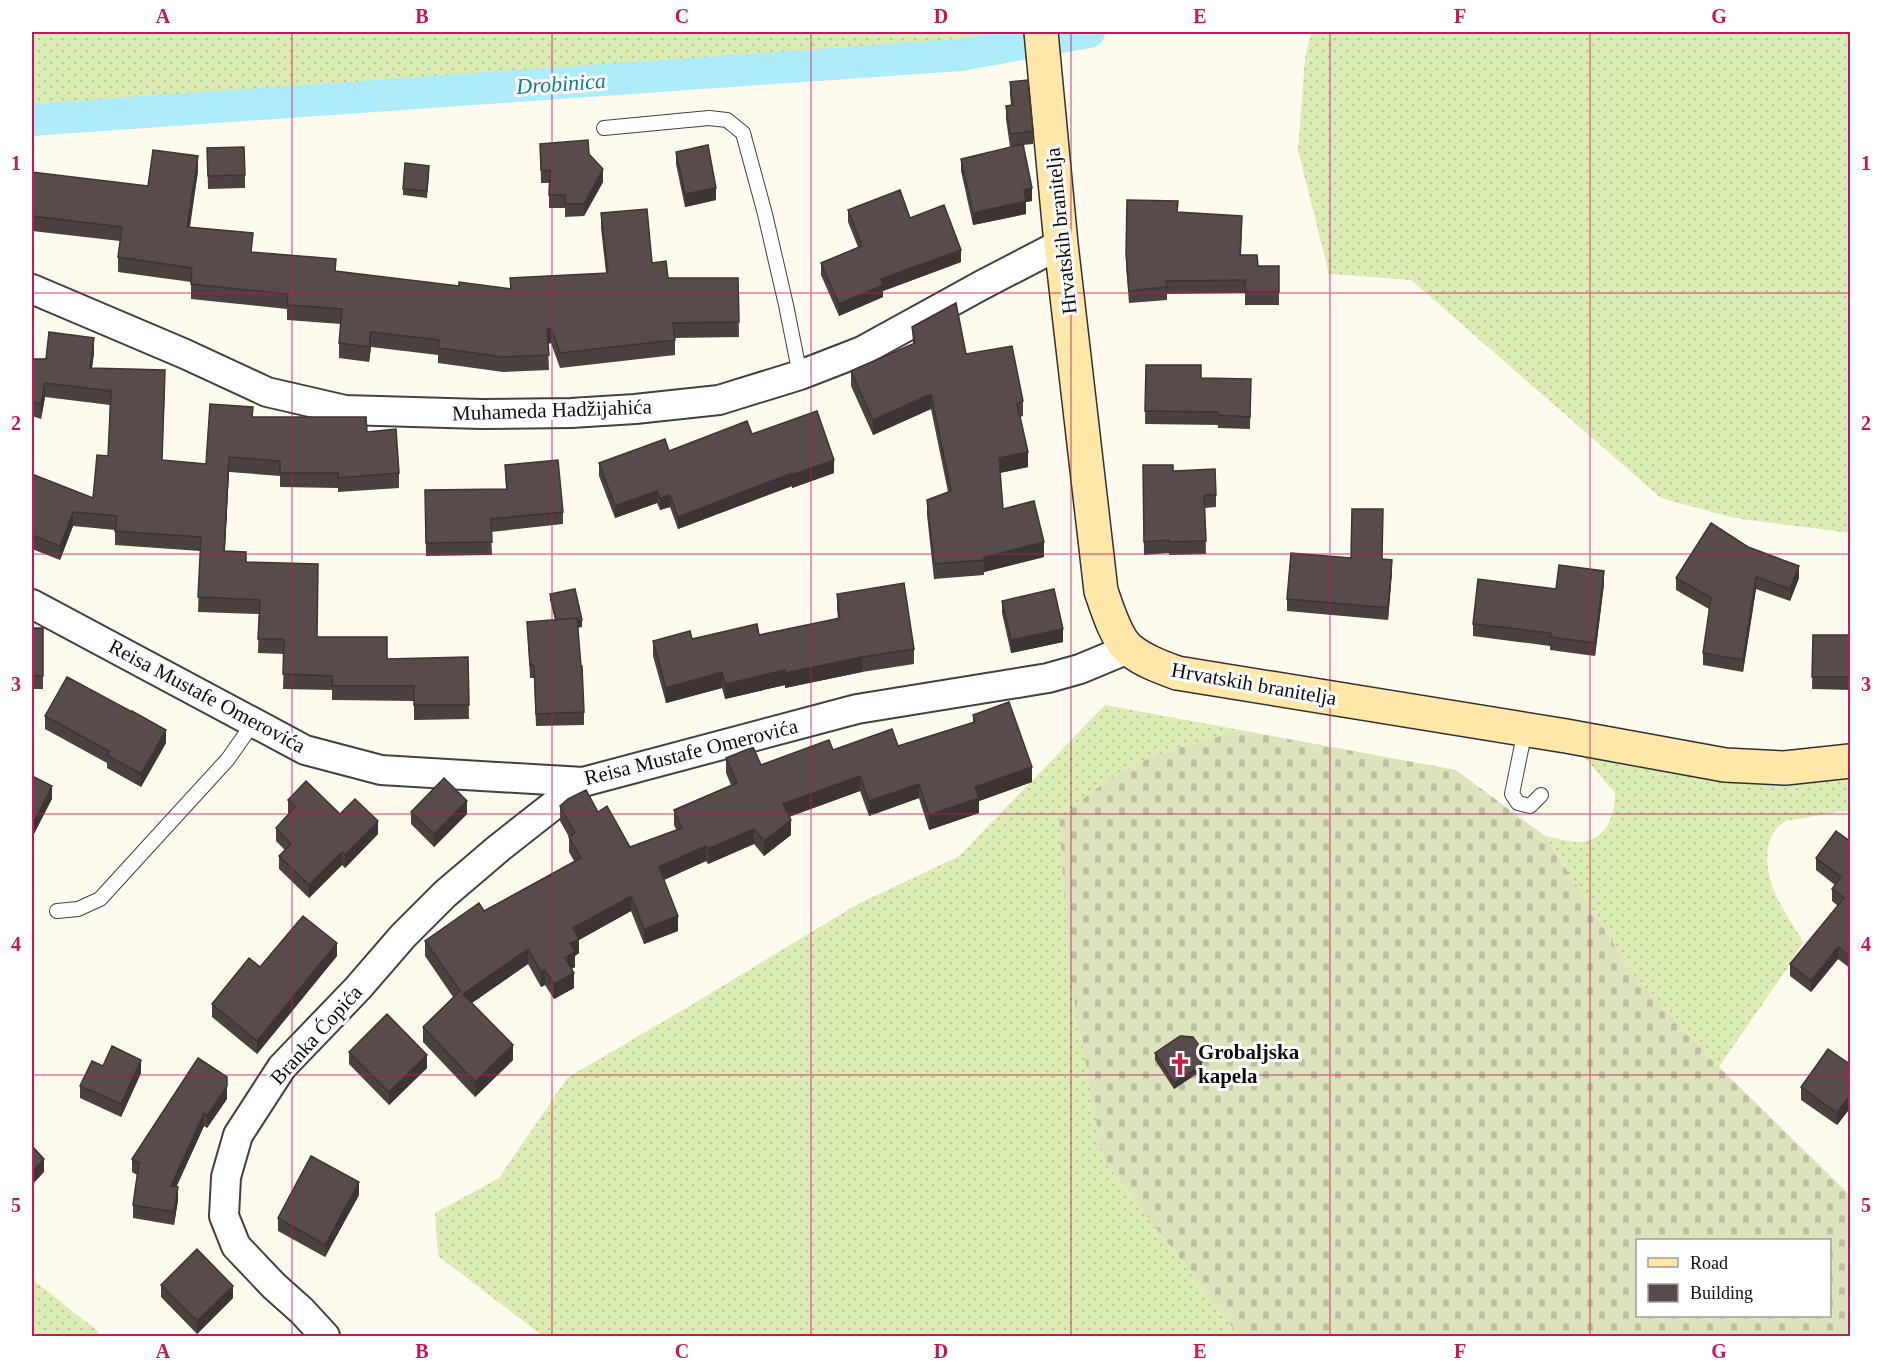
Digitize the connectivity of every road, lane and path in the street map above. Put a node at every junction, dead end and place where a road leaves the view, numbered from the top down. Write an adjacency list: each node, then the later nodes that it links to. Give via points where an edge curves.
1 (1041, 32): 3 (street, Hrvatskih branitelja)
2 (604, 128): 5 (lane, via 709,118 727,120 743,133)
3 (1061, 244): 5 (street, Muhameda Hadžijahića, via 862,351); 7 (street, Hrvatskih branitelja, via 1101,591 1111,621)
4 (32, 289): 5 (street, Muhameda Hadžijahića, via 267,392 345,410 494,414 635,410 719,400)
5 (800, 375)
6 (32, 604): 8 (street, Reisa Mustafe Omerovića)
7 (1128, 649): 9 (street, Hrvatskih branitelja, via 1177,673); 11 (street, Reisa Mustafe Omerovića, via 1048,678 857,709)
8 (254, 722): 11 (street, Reisa Mustafe Omerovića, via 305,750 381,770); 13 (lane, via 221,766 100,899 78,909)
9 (1525, 730): 10 (street, Hrvatskih branitelja, via 1725,765 1785,768); 12 (lane, via 1512,794 1518,803 1530,806)
10 (1851, 761)
11 (583, 782): 14 (street, Branka Ćopića, via 498,848 403,936 282,1067 238,1135 226,1177 224,1216 236,1246)
12 (1541, 795)
13 (57, 911)
14 (325, 1336)

